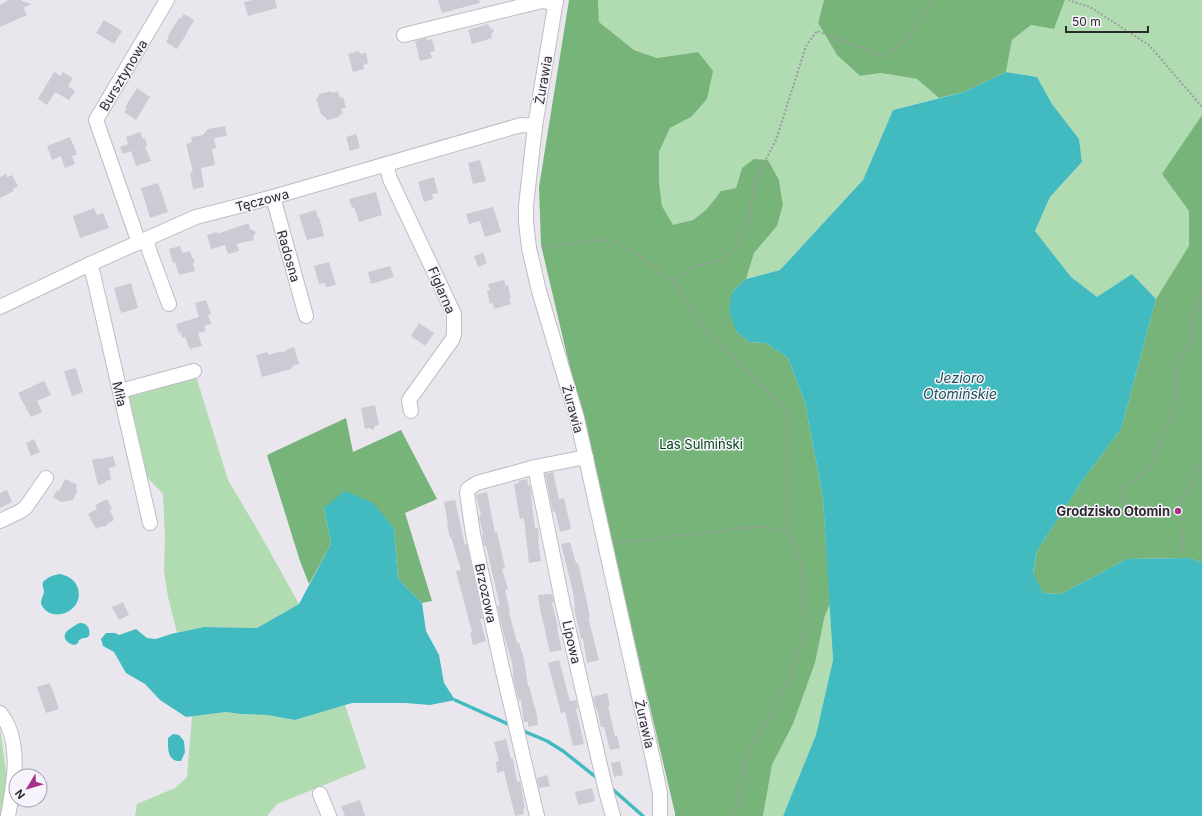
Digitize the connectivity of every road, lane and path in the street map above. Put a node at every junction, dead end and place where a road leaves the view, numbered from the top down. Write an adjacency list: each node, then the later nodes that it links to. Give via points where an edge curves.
1 (167, 0): 10 (street, Bursztynowa, via 96,120)
2 (931, 0): 13 (path, via 904,42 886,57 818,31 806,46 776,140 755,180 748,222 732,252 720,260 691,268)
3 (1068, 0): 6 (path, via 1090,7 1149,45)
4 (556, 2): 5 (street, via 542,1); 7 (street, Żurawia)
5 (404, 35)
6 (1202, 107)
7 (535, 126): 8 (street, Tęczowa, via 521,125); 11 (street, Żurawia, via 526,206)
8 (386, 164): 9 (street, Tęczowa); 20 (street, Figlarna, via 390,179 454,314 452,340 409,400)
9 (273, 197): 10 (street, Tęczowa, via 196,218); 17 (street, Radosna)
10 (143, 241): 12 (street, Tęczowa); 15 (street, Bursztynowa, via 149,250)
11 (529, 248): 13 (path, via 612,239 638,254); 21 (street, Żurawia)
12 (90, 264): 16 (street, Tęczowa); 19 (street, Miła)
13 (672, 281): 28 (path, via 711,337 777,400 789,417)
14 (1202, 294): 25 (path, via 1194,312 1191,342 1177,364 1172,423 1164,433 1149,468 1124,487 1120,495 1123,503 1131,509 1149,512)
15 (169, 304)
16 (0, 308)
17 (306, 316)
18 (194, 371): 19 (street)
19 (120, 391): 27 (street, Miła)
20 (410, 411)
21 (586, 457): 23 (street, Brzozowa); 29 (street, Żurawia)
22 (1202, 462): 25 (path)
23 (535, 467): 35 (street, Brzozowa, via 477,483 468,489 467,493 497,648); 36 (street, Lipowa, via 563,605)
24 (46, 478): 26 (street, via 21,511)
25 (1178, 511): 30 (path, via 1184,522)
26 (0, 521)
27 (150, 523)
28 (789, 532): 29 (path, via 761,526); 38 (path, via 801,563 806,627 789,681 745,760 738,807)
29 (605, 544): 37 (street, Żurawia, via 660,793)
30 (1182, 552)
31 (0, 713): 33 (street, via 11,734 14,758)
32 (320, 794): 34 (street)
33 (8, 816)
34 (329, 816)
35 (537, 816)
36 (613, 816)
37 (660, 816)
38 (732, 816)

